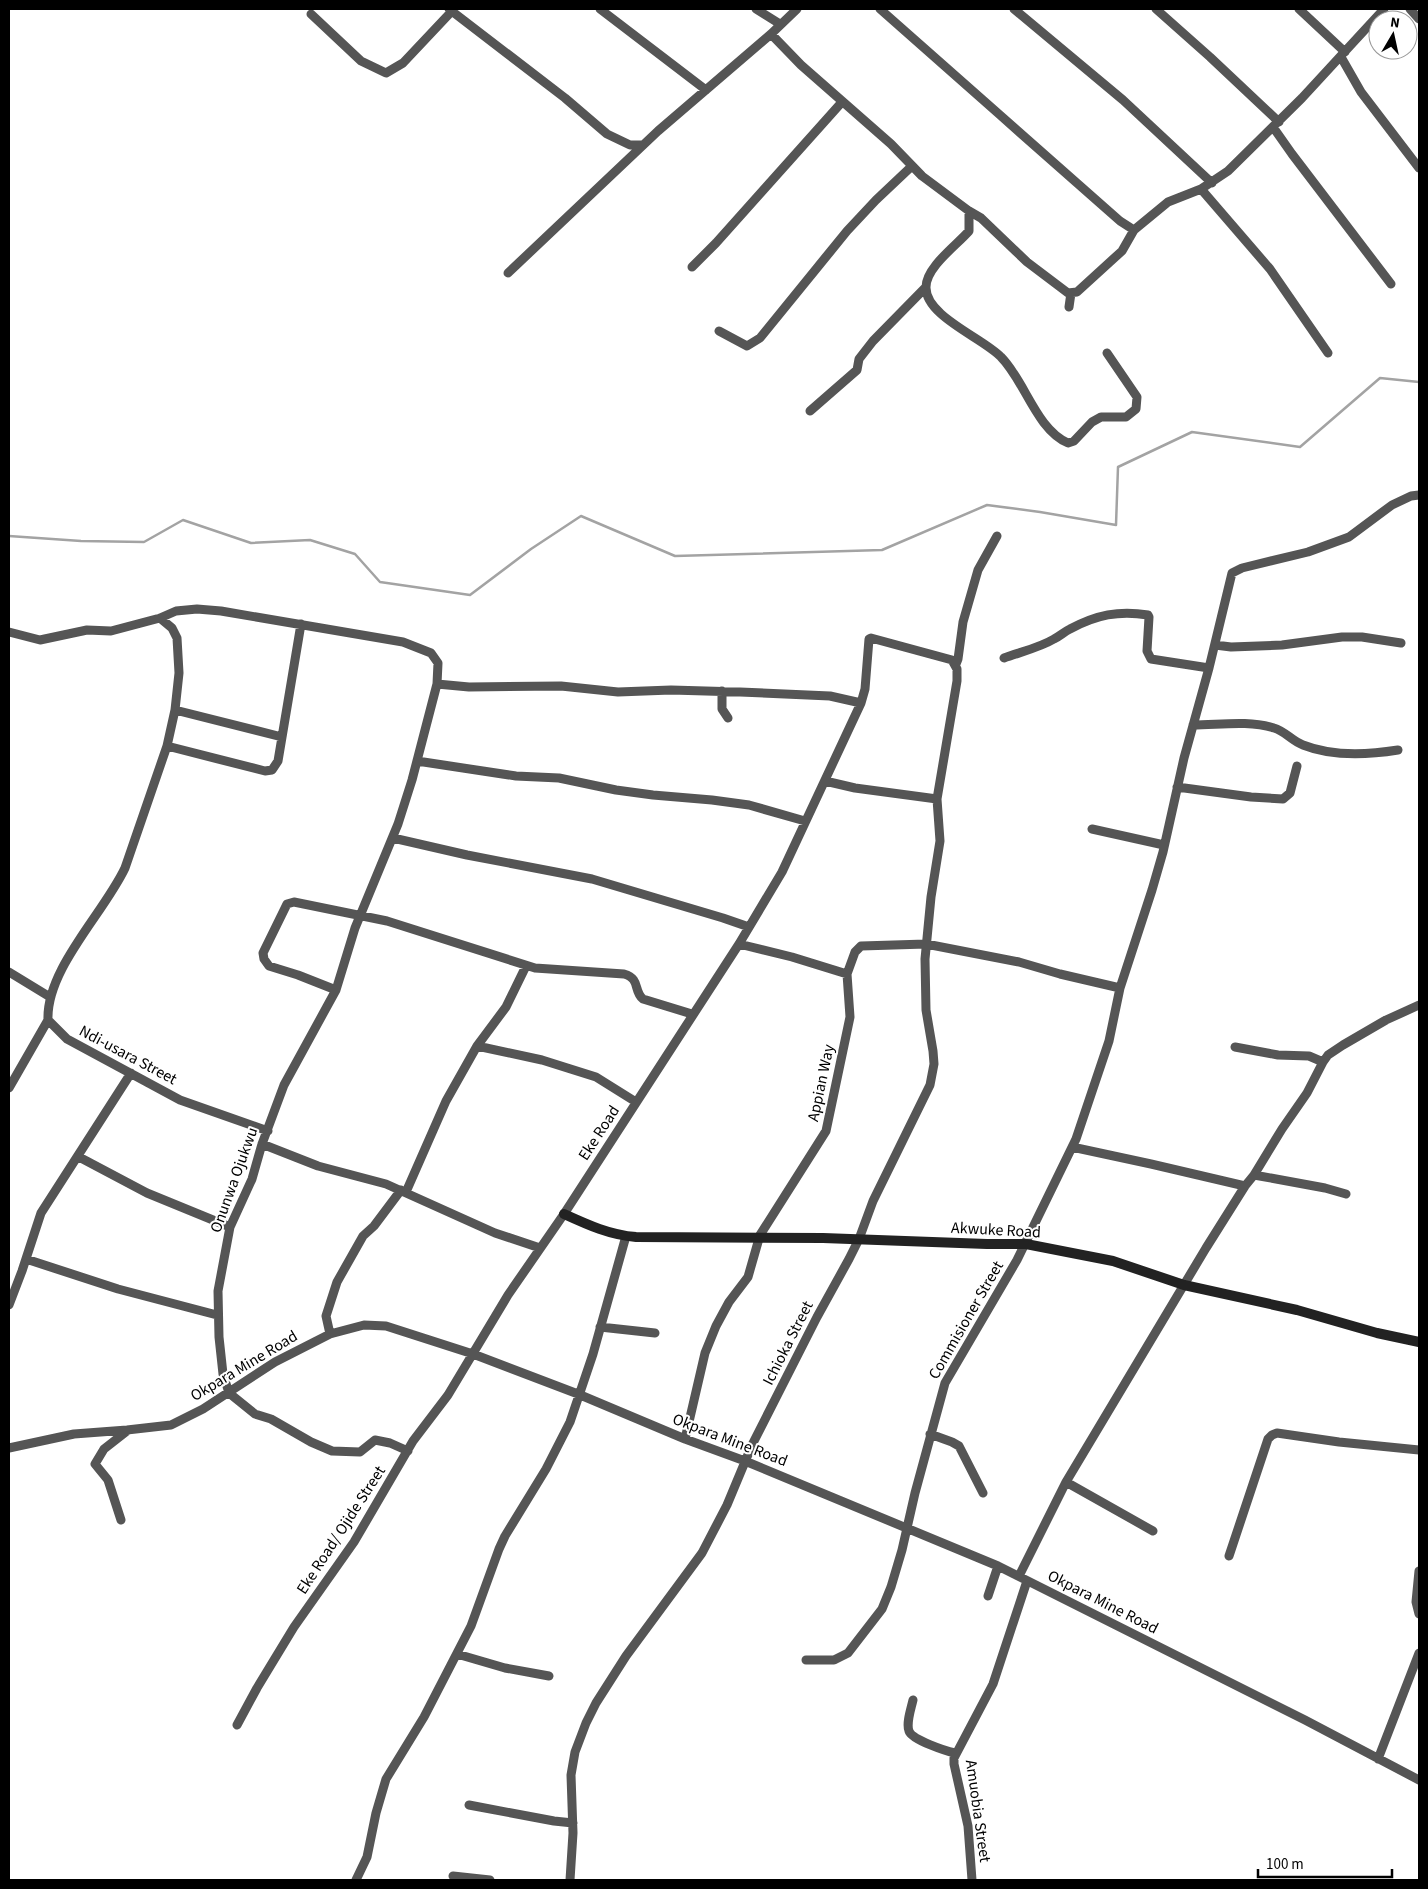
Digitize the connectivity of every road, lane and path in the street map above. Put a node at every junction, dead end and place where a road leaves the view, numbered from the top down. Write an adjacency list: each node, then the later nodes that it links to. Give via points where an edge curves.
1 (600, 9): 16 (street)
2 (756, 9): 13 (street)
3 (797, 9): 13 (street)
4 (880, 9): 25 (street)
5 (1014, 9): 22 (street, via 1122,100)
6 (1156, 9): 18 (street, via 1210,57)
7 (1299, 9): 15 (street)
8 (1384, 9): 15 (street)
9 (1410, 9): 12 (street)
10 (450, 10): 11 (street, via 402,63 386,73 361,61); 19 (street, via 607,134 630,145)
11 (311, 14)
12 (1419, 19)
13 (780, 24): 14 (street)
14 (770, 34): 16 (street); 17 (street)
15 (1343, 55): 18 (street); 21 (street, via 1361,92)
16 (706, 90): 19 (street)
17 (842, 102): 20 (street); 26 (street)
18 (1276, 125): 22 (street); 28 (street, via 1292,154)
19 (642, 145): 27 (street)
20 (912, 166): 24 (street); 32 (street, via 847,231 760,338 747,346)
21 (1419, 168)
22 (1212, 183): 23 (street)
23 (1201, 189): 25 (street, via 1168,202); 33 (street, via 1270,269)
24 (969, 211): 29 (street, via 969,231 936,265); 30 (street, via 981,218 1027,262)
25 (1134, 230): 30 (street, via 1122,250 1077,292)
26 (692, 267)
27 (508, 273)
28 (1392, 284)
29 (926, 287): 34 (street, via 934,306 1001,356 1046,424 1068,443 1092,422 1102,417 1126,416 1136,409 1137,396); 35 (street, via 873,341 860,359 857,370)
30 (1071, 293): 31 (street)
31 (1069, 307)
32 (719, 331)
33 (1328, 352)
34 (1106, 354)
35 (810, 412)
36 (1419, 495): 42 (street, Commisioner Street, via 1392,505 1349,537 1232,573)
37 (996, 536): 44 (street, Ichioka Street, via 978,570 963,622)
38 (160, 618): 39 (street, Onunwa Ojukwu, via 176,611 197,609); 40 (street, Onunwa Ojukwu, via 112,631 87,630 44,639); 49 (street, via 178,638)
39 (301, 624): 46 (street, Onunwa Ojukwu, via 389,638 425,650 438,663); 52 (street)
40 (9, 632)
41 (1401, 643): 42 (street, via 1342,637 1282,645)
42 (1215, 645): 45 (street, Commisioner Street)
43 (1004, 658): 45 (street, via 1054,640 1086,621 1114,612 1130,612 1149,617 1147,651 1151,660)
44 (956, 664): 48 (street, Eke Road, via 952,660 871,638 867,640 865,689); 59 (street, Ichioka Street)
45 (1209, 668): 51 (street, Commisioner Street)
46 (437, 684): 47 (street, via 561,686 618,692); 55 (street, Onunwa Ojukwu)
47 (722, 691): 48 (street, via 830,696); 50 (street, via 722,709)
48 (861, 703): 57 (street, Eke Road)
49 (175, 710): 52 (street); 53 (street)
50 (728, 718)
51 (1193, 725): 54 (street, via 1236,723 1268,726 1284,732 1301,745 1336,752 1359,754); 58 (street, Commisioner Street)
52 (282, 737): 53 (street, via 278,761 270,771)
53 (167, 746): 73 (street, via 134,846 116,887 76,944)
54 (1398, 750)
55 (417, 761): 60 (street, via 508,775 559,778 616,790 749,805); 62 (street, Onunwa Ojukwu)
56 (1297, 766): 58 (street, via 1290,792 1283,799)
57 (825, 781): 59 (street); 60 (street, Eke Road)
58 (1177, 787): 63 (street, Commisioner Street)
59 (936, 799): 67 (street, Ichioka Street, via 940,841)
60 (805, 821): 65 (street, Eke Road, via 782,872)
61 (1092, 829): 63 (street)
62 (393, 838): 64 (street, Onunwa Ojukwu); 65 (street, via 592,879)
63 (1164, 845): 71 (street, Commisioner Street)
64 (359, 917): 68 (street, via 402,926); 72 (street, Onunwa Ojukwu); 72 (street, via 294,902 288,904 263,953 269,966)
65 (749, 928): 66 (street, Eke Road)
66 (739, 944): 70 (street); 75 (street, Eke Road)
67 (926, 944): 70 (street, via 861,946 855,952); 71 (street, via 1019,962); 95 (street, Ichioka Street, via 924,992 934,1064 930,1085 873,1201)
68 (526, 966): 75 (street, via 629,976 643,999); 77 (street, via 506,1007)
69 (9, 972): 73 (street)
70 (847, 974): 94 (street, Appian Way, via 850,1017 826,1131)
71 (1120, 988): 85 (street, Commisioner Street, via 1109,1041)
72 (336, 990): 83 (street, Onunwa Ojukwu, via 290,1072)
73 (50, 997): 76 (street)
74 (1419, 1005): 79 (street, via 1343,1045)
75 (692, 1014): 82 (street, Eke Road)
76 (48, 1020): 80 (street, Ndi-usara Street, via 67,1039); 81 (street)
77 (478, 1046): 82 (street, via 542,1060 596,1077); 89 (street, via 446,1100)
78 (1235, 1047): 79 (street, via 1278,1055 1309,1056)
79 (1323, 1062): 87 (street, Amuobia Street)
80 (132, 1073): 83 (street, Ndi-usara Street, via 180,1100); 86 (street)
81 (9, 1088)
82 (636, 1102): 91 (street, Eke Road)
83 (268, 1131): 84 (street, Onunwa Ojukwu)
84 (262, 1144): 89 (street, via 318,1166); 92 (street, Onunwa Ojukwu, via 252,1179)
85 (1072, 1147): 88 (street); 96 (street, Commisioner Street)
86 (79, 1157): 92 (street, via 147,1193); 98 (street, via 41,1213)
87 (1254, 1175): 88 (street, Amuobia Street); 90 (street)
88 (1245, 1186): 99 (street, Amuobia Street)
89 (404, 1191): 97 (street, via 495,1233); 104 (street, via 363,1236 337,1282 326,1316)
90 (1346, 1194)
91 (564, 1214): 93 (main road, Akwuke Road, via 604,1231); 97 (street, Eke Road)
92 (230, 1227): 101 (street, Onunwa Ojukwu, via 220,1273)
93 (626, 1236): 94 (main road, Akwuke Road); 102 (street)
94 (759, 1239): 95 (main road, Akwuke Road); 111 (street, Appian Way, via 748,1277 722,1313 708,1344)
95 (859, 1239): 96 (main road, Akwuke Road); 115 (street, Ichioka Street)
96 (1026, 1244): 99 (main road, Akwuke Road, via 1123,1264); 110 (street, Commisioner Street, via 945,1383)
97 (540, 1248): 106 (street, Eke Road)
98 (26, 1259): 100 (street); 101 (street, via 118,1289)
99 (1184, 1285): 105 (main road, Akwuke Road, via 1307,1312); 116 (street, Amuobia Street)
100 (9, 1305)
101 (218, 1315): 107 (street, Onunwa Ojukwu, via 223,1374)
102 (600, 1326): 103 (street); 108 (street)
103 (655, 1333)
104 (330, 1334): 106 (street, Okpara Mine Road, via 356,1326 379,1325); 107 (street, Okpara Mine Road, via 266,1367)
105 (1419, 1342)
106 (473, 1354): 108 (street, Okpara Mine Road); 114 (street, Eke Road/ Ojide Street, via 448,1396)
107 (229, 1393): 109 (street, Okpara Mine Road, via 171,1425); 114 (street, via 256,1414 272,1419 332,1451 360,1452 375,1440)
108 (578, 1394): 111 (street, Okpara Mine Road); 128 (street, via 570,1422 499,1549 471,1626)
109 (127, 1430): 112 (street, Okpara Mine Road, via 74,1434); 118 (street, via 104,1449 95,1466 108,1480)
110 (930, 1434): 117 (street, via 959,1446); 119 (street, Commisioner Street)
111 (685, 1439): 115 (street, Okpara Mine Road)
112 (9, 1448)
113 (1419, 1450): 121 (street, via 1272,1434)
114 (408, 1451): 132 (street, Eke Road/ Ojide Street, via 354,1542 294,1627)
115 (745, 1461): 119 (street, Okpara Mine Road); 137 (street, Ichioka Street, via 702,1553 626,1656 586,1723 573,1764)
116 (1066, 1482): 120 (street); 124 (street, Amuobia Street)
117 (983, 1493)
118 (122, 1520)
119 (907, 1528): 122 (street, Okpara Mine Road); 129 (street, Commisioner Street, via 882,1608 848,1653 834,1660)
120 (1153, 1531)
121 (1229, 1556)
122 (998, 1566): 124 (street, Okpara Mine Road); 125 (street)
123 (1419, 1571): 126 (street, via 1416,1602)
124 (1023, 1578): 133 (street, Amuobia Street, via 993,1684); 134 (street, Okpara Mine Road)
125 (988, 1596)
126 (1419, 1614)
127 (1419, 1653): 134 (street)
128 (457, 1654): 130 (street, via 504,1668); 139 (street, via 386,1779 367,1857)
129 (806, 1660)
130 (549, 1676)
131 (913, 1700): 133 (street, via 908,1730 912,1736)
132 (237, 1725)
133 (956, 1753): 142 (street, Amuobia Street, via 954,1764 968,1826)
134 (1378, 1759): 135 (street, Okpara Mine Road)
135 (1419, 1780)
136 (469, 1805): 137 (street)
137 (573, 1823): 141 (street, Ichioka Street)
138 (453, 1876): 140 (street)
139 (356, 1880)
140 (490, 1880)
141 (570, 1880)
142 (972, 1880)

